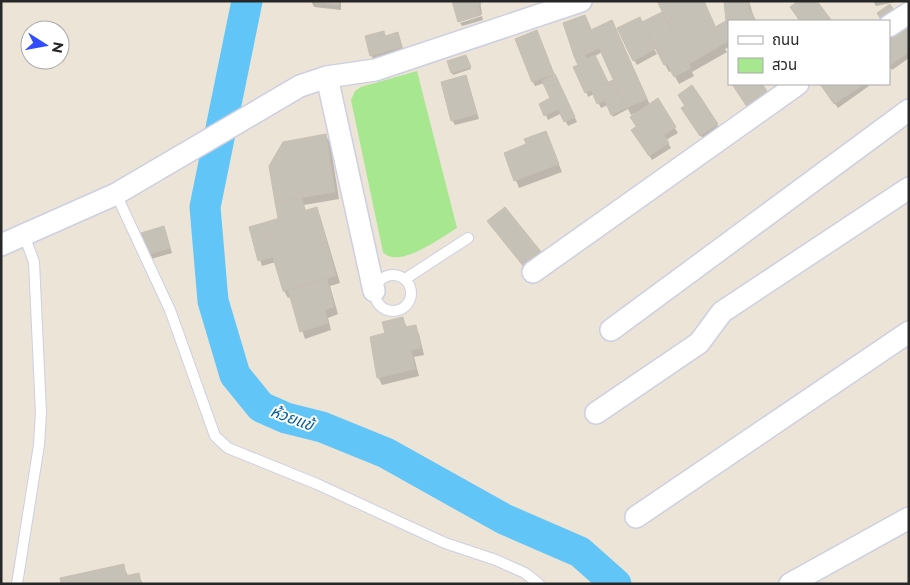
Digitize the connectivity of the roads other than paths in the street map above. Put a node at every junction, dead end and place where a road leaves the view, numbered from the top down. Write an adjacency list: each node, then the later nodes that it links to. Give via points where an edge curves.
1 (581, 1): 2 (street)
2 (535, 8): 5 (street, via 375,70)
3 (909, 13): 4 (street)
4 (890, 25)
5 (327, 77): 9 (street, via 300,86); 13 (street)
6 (797, 85): 14 (street)
7 (909, 110): 18 (street)
8 (909, 188): 20 (street, via 722,312 699,343)
9 (116, 194): 10 (street); 24 (lane, via 170,310 215,436 228,448 317,484 445,544 496,560)
10 (24, 235): 12 (street); 23 (lane, via 34,262 41,413)
11 (468, 238): 16 (lane)
12 (1, 245)
13 (367, 257): 15 (lane); 17 (street)
14 (534, 272)
15 (395, 274): 16 (lane); 17 (lane, via 384,277)
16 (405, 280): 17 (lane, via 411,295 409,302 400,310 382,308 374,298)
17 (374, 291)
18 (611, 330)
19 (909, 332): 21 (street)
20 (596, 413)
21 (636, 517)
22 (909, 518): 25 (street)
23 (17, 584)
24 (539, 584)
25 (790, 584)

